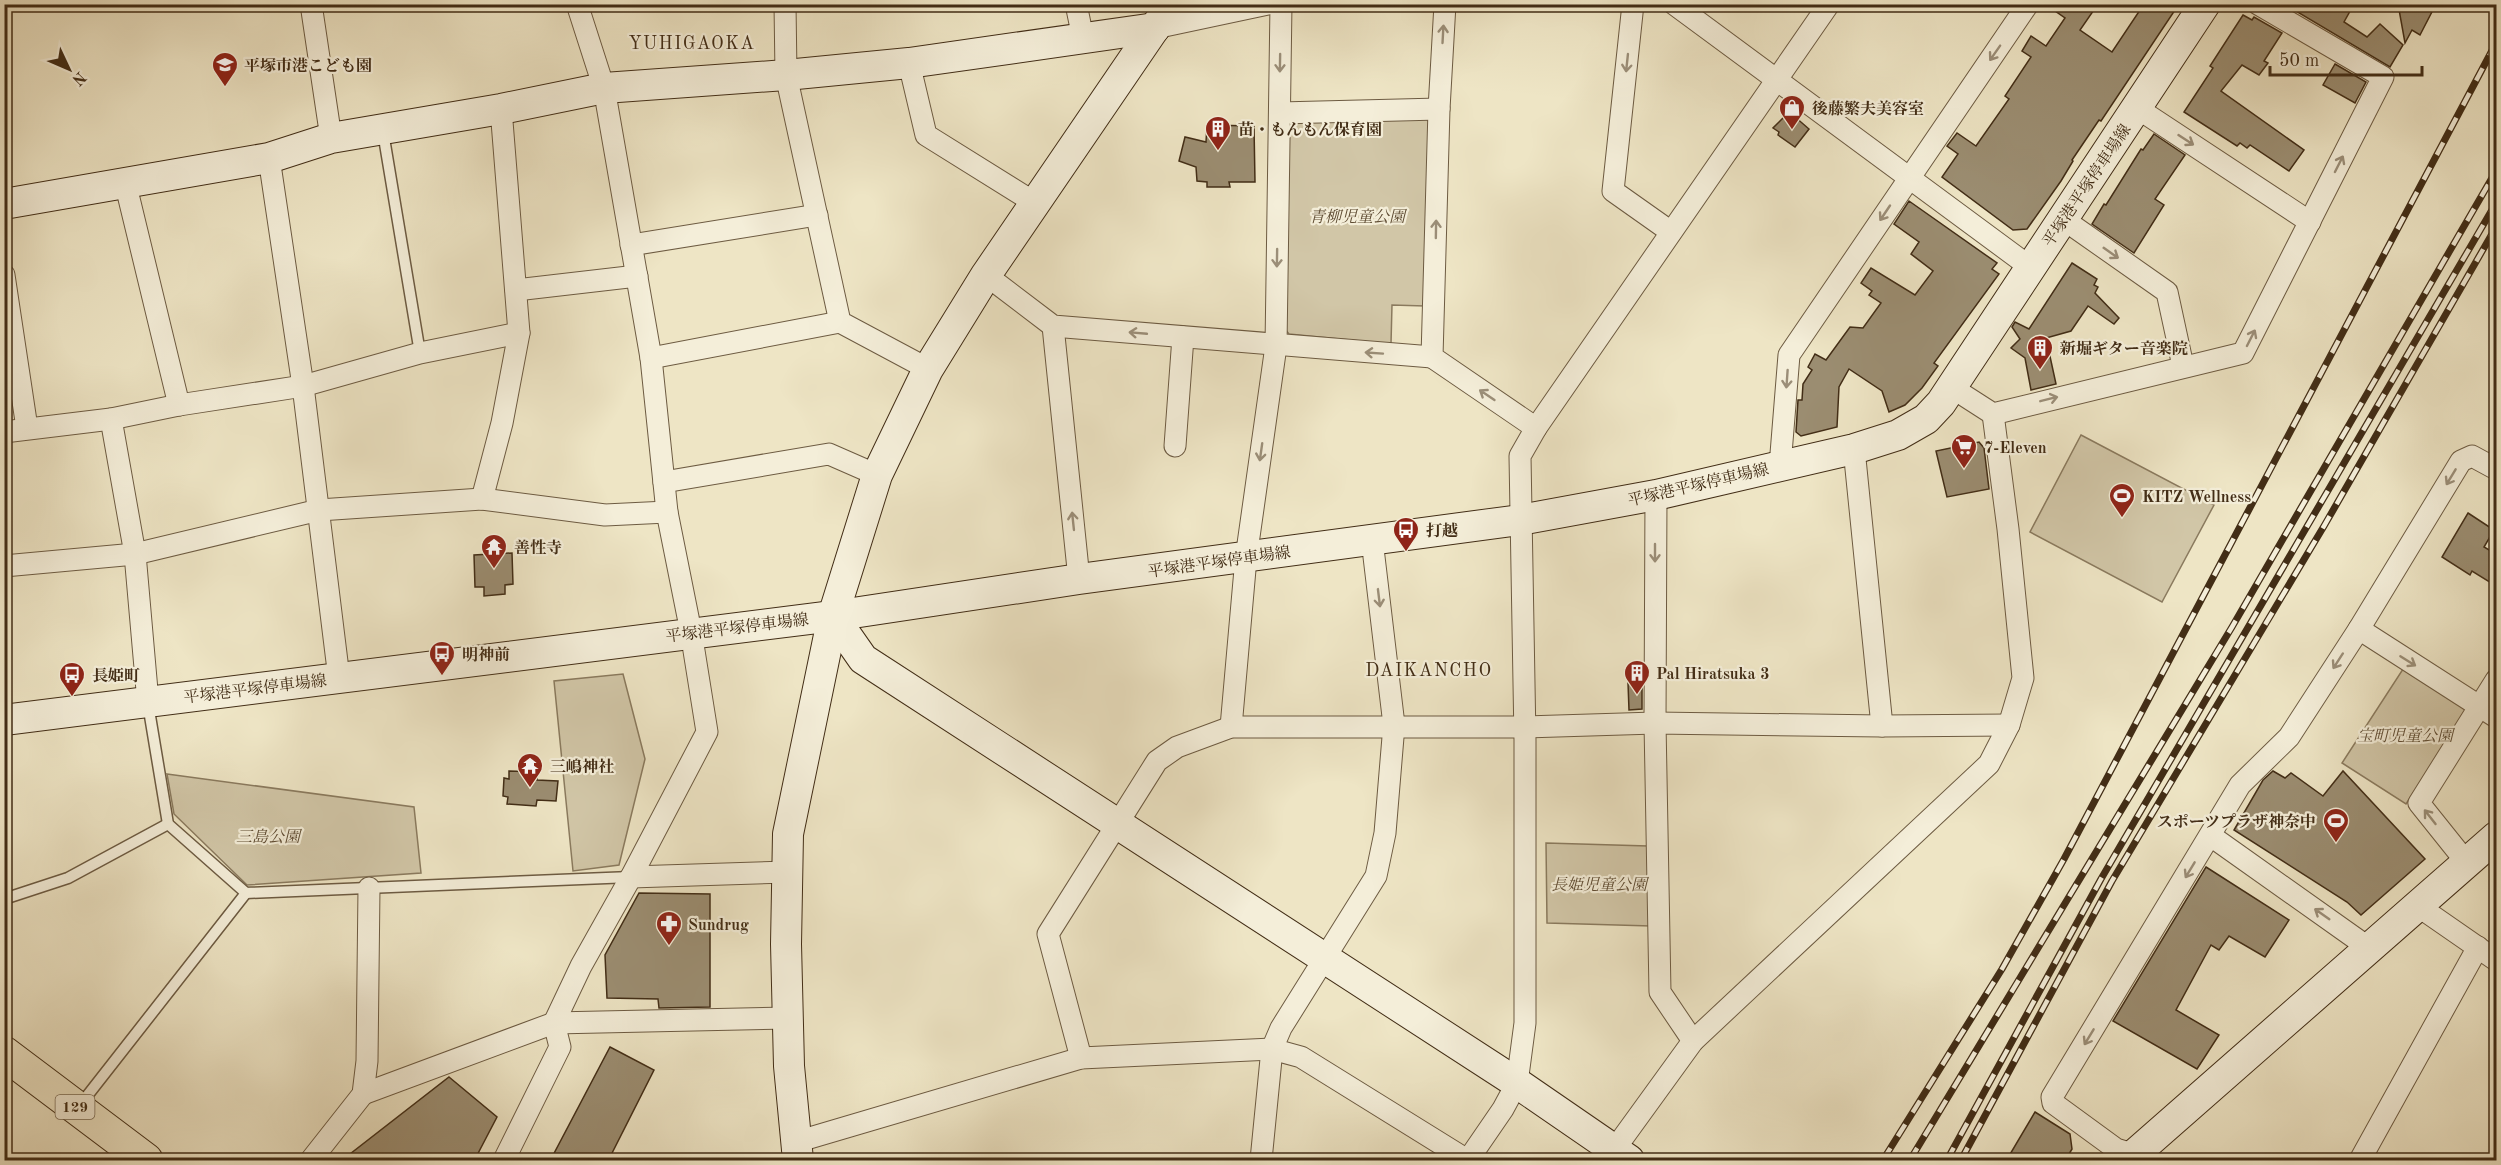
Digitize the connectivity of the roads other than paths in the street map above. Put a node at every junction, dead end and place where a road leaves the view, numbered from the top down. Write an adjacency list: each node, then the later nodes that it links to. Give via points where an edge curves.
1 (577, 4): 19 (street)
2 (785, 4): 17 (street)
3 (1076, 4): 15 (street)
4 (1268, 4): 14 (street)
5 (1281, 4): 23 (street, one-way to 23)
6 (1445, 4): 22 (street, one-way to 6)
7 (1633, 4): 34 (street, one-way to 34, via 1613,191)
8 (1674, 4): 18 (street)
9 (1829, 4): 18 (street)
10 (2028, 4): 27 (street, one-way to 27)
11 (2205, 4): 20 (street, 平塚港平塚停車場線)
12 (2258, 4): 33 (street, one-way to 12, via 2383,77)
13 (316, 5): 25 (street)
14 (1163, 16): 15 (street); 29 (street)
15 (1083, 38): 16 (street)
16 (909, 63): 17 (street); 29 (street, via 926,135)
17 (786, 75): 19 (street); 31 (street)
18 (1776, 79): 27 (street); 34 (street)
19 (603, 88): 21 (street); 35 (street)
20 (2137, 108): 32 (street, 平塚港平塚停車場線); 33 (street, one-way to 33)
21 (501, 109): 24 (street); 40 (street)
22 (1439, 109): 23 (street); 48 (street, one-way to 22)
23 (1280, 113): 46 (street, one-way to 46)
24 (382, 129): 25 (street); 47 (lane)
25 (331, 138): 26 (street)
26 (269, 158): 28 (street); 52 (street)
27 (1909, 177): 36 (street); 62 (street, one-way to 62, via 1789,355)
28 (125, 182): 30 (street); 54 (street)
29 (1035, 203): 38 (street)
30 (4, 204)
31 (817, 215): 35 (street); 42 (street)
32 (2063, 219): 36 (street, 平塚港平塚停車場線); 50 (street, one-way to 50, via 2167,292)
33 (2310, 222): 50 (street, one-way to 33, via 2243,353)
34 (1671, 232): 58 (street)
35 (631, 245): 39 (street)
36 (2030, 267): 53 (street, 平塚港平塚停車場線)
37 (4, 275): 41 (street)
38 (986, 275): 43 (street); 51 (street)
39 (637, 276): 40 (street); 49 (street)
40 (516, 290): 44 (street)
41 (7, 315): 57 (street)
42 (840, 322): 49 (street); 51 (street)
43 (1053, 326): 45 (street, one-way to 43); 75 (street, one-way to 43)
44 (519, 333): 47 (street); 67 (street)
45 (1184, 337): 46 (street); 60 (street)
46 (1276, 346): 48 (street, one-way to 46); 73 (street, one-way to 73)
47 (420, 353): 52 (street)
48 (1432, 357): 58 (street, one-way to 48)
49 (651, 358): 65 (street)
50 (2183, 366): 55 (street, one-way to 50)
51 (928, 369): 64 (street)
52 (303, 386): 54 (street); 68 (street)
53 (1951, 387): 55 (street); 61 (street, 平塚港平塚停車場線, via 1926,419 1898,435)
54 (178, 405): 56 (street)
55 (1993, 414): 85 (street, via 2023,678)
56 (111, 420): 57 (street); 72 (street)
57 (27, 428): 59 (street)
58 (1536, 428): 70 (street, via 1520,456)
59 (4, 432)
60 (1175, 446)
61 (1854, 449): 62 (street, 平塚港平塚停車場線); 87 (street)
62 (1780, 466): 66 (street, 平塚港平塚停車場線)
63 (2496, 469): 77 (street, one-way to 77, via 2472,456 2461,461)
64 (877, 474): 65 (street, via 829,454); 76 (street)
65 (664, 482): 69 (street)
66 (1656, 495): 70 (street, 平塚港平塚停車場線); 84 (street, one-way to 84)
67 (482, 499): 68 (street); 69 (street, via 605,515)
68 (319, 510): 72 (street); 79 (street)
69 (667, 512): 78 (street)
70 (1520, 520): 71 (street, 平塚港平塚停車場線); 89 (street)
71 (1372, 540): 73 (street, 平塚港平塚停車場線); 86 (street, one-way to 86)
72 (135, 554): 74 (street); 81 (street)
73 (1246, 558): 75 (street, 平塚港平塚停車場線); 88 (street)
74 (4, 566)
75 (1079, 579): 76 (street, 平塚港平塚停車場線)
76 (833, 616): 78 (street, 平塚港平塚停車場線); 91 (street, via 863,659); 95 (street, via 788,834)
77 (2359, 629): 82 (street, one-way to 82); 92 (street, one-way to 92, via 2289,737 2240,785)
78 (691, 633): 79 (street, 平塚港平塚停車場線); 96 (street, via 706,732)
79 (339, 678): 81 (street, 平塚港平塚停車場線)
80 (2496, 680): 82 (street)
81 (148, 702): 83 (street, 平塚港平塚停車場線); 90 (lane)
82 (2489, 712): 94 (street, one-way to 82, via 2419,803)
83 (4, 720)
84 (1655, 723): 87 (street); 89 (street); 107 (street, via 1660,992)
85 (2009, 725): 87 (street); 107 (street, via 1989,764)
86 (1394, 726): 88 (street); 89 (street); 103 (street, via 1376,876)
87 (1882, 726)
88 (1231, 727): 91 (street, via 1177,747 1157,760)
89 (1525, 727): 111 (street, via 1525,1023)
90 (168, 824): 98 (lane); 99 (lane, via 68,879)
91 (1118, 826): 103 (street); 110 (street, via 1048,934)
92 (2211, 836): 102 (street, one-way to 92); 116 (street, one-way to 116, via 2052,1097 2053,1102 2116,1149)
93 (2496, 837): 94 (street)
94 (2467, 863): 100 (street)
95 (787, 872): 96 (street); 105 (street)
96 (631, 877): 97 (lane); 106 (street)
97 (369, 888): 98 (lane); 112 (street, via 367,1061)
98 (246, 893): 113 (lane)
99 (4, 899)
100 (2418, 906): 101 (street); 102 (street)
101 (2478, 947): 104 (street); 122 (street)
102 (2369, 948): 116 (street)
103 (1326, 960): 108 (street, via 1281,1028); 111 (street)
104 (2496, 960)
105 (788, 1018): 106 (street); 114 (street)
106 (554, 1023): 112 (street); 119 (street, via 560,1047)
107 (1693, 1041): 115 (street)
108 (1272, 1049): 110 (street); 120 (street); 121 (street, via 1301,1056)
109 (4, 1053): 113 (highway, 129)
110 (1081, 1058): 114 (street)
111 (1517, 1083): 115 (street); 121 (street)
112 (363, 1094): 118 (street)
113 (78, 1108): 117 (highway, 129)
114 (797, 1151)
115 (1622, 1155)
116 (2138, 1158)
117 (141, 1159)
118 (311, 1161)
119 (504, 1161)
120 (1261, 1161)
121 (1468, 1161)
122 (2360, 1161)

